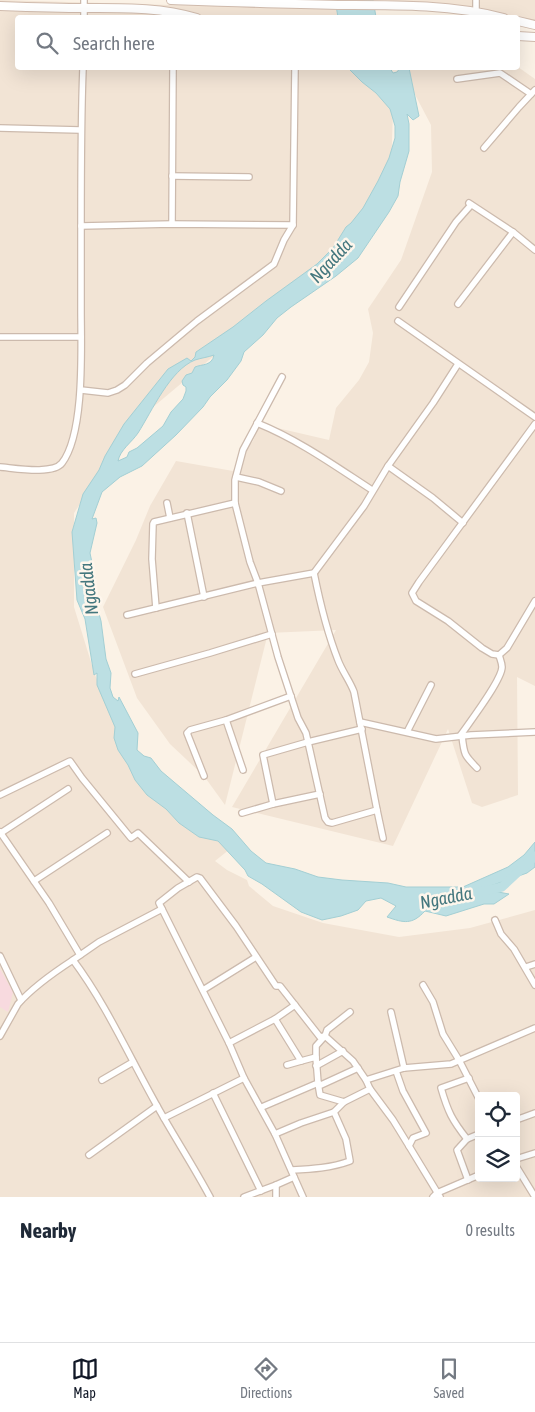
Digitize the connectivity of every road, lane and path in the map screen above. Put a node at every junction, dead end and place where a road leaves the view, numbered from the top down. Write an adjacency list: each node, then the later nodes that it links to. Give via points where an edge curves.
1 (171, 0): 5 (main road, via 399,5)
2 (476, 0): 5 (street)
3 (84, 4): 4 (main road); 6 (main road)
4 (0, 6)
5 (476, 12): 7 (main road)
6 (174, 14)
7 (490, 15)
8 (520, 22): 9 (main road)
9 (535, 26)
10 (520, 36): 11 (main road)
11 (535, 37)
12 (82, 70): 18 (street)
13 (173, 70): 20 (street)
14 (296, 70): 23 (street)
15 (457, 79): 16 (street, via 500,73)
16 (533, 92): 19 (street)
17 (0, 128): 18 (street)
18 (80, 130): 24 (street)
19 (484, 148)
20 (172, 176): 21 (street); 22 (street)
21 (249, 177)
22 (172, 224): 23 (street); 24 (street)
23 (293, 225): 34 (street, via 274,264 197,321 118,390 108,393)
24 (81, 226): 31 (street)
25 (513, 232): 26 (street); 27 (street); 28 (street, via 470,204)
26 (535, 250)
27 (458, 304)
28 (399, 307)
29 (398, 321): 32 (street)
30 (0, 337): 31 (street)
31 (81, 337): 34 (street)
32 (458, 364): 35 (street); 38 (street)
33 (282, 377): 36 (street)
34 (80, 390): 39 (street, via 74,440 63,462 52,469)
35 (535, 417)
36 (257, 423): 40 (street, via 243,450); 41 (street, via 324,458)
37 (535, 424): 47 (street)
38 (388, 466): 41 (street); 47 (street)
39 (0, 467)
40 (236, 477): 42 (street); 44 (street)
41 (372, 490): 48 (street, via 364,506)
42 (281, 491)
43 (167, 503): 46 (street)
44 (235, 503): 45 (street); 49 (street)
45 (187, 513): 46 (street); 50 (street)
46 (170, 518): 52 (street, via 154,522 152,526)
47 (463, 523): 55 (street, via 412,593 416,601 482,648)
48 (314, 573): 49 (street); 60 (street, via 322,612 339,662 350,680)
49 (258, 583): 50 (street); 54 (street)
50 (204, 597): 52 (street)
51 (535, 601): 55 (street, via 507,648)
52 (156, 608): 53 (street)
53 (126, 615)
54 (272, 634): 56 (street); 58 (street)
55 (499, 655): 64 (street, via 501,673 494,688)
56 (135, 674)
57 (431, 685): 62 (street)
58 (291, 696): 59 (street); 65 (street)
59 (226, 720): 67 (street); 68 (street, via 187,733)
60 (360, 722): 61 (street); 62 (street)
61 (362, 729): 65 (street); 73 (street)
62 (407, 732): 64 (street, via 436,739)
63 (535, 732): 64 (street)
64 (461, 736): 66 (street, via 464,753)
65 (308, 742): 70 (street); 72 (street, via 263,755)
66 (477, 768)
67 (243, 770)
68 (204, 776)
69 (68, 789): 75 (street)
70 (320, 794): 72 (street); 73 (street, via 328,822)
71 (0, 795): 79 (street, via 70,761 131,838 138,833)
72 (273, 804): 74 (street)
73 (377, 810): 77 (street)
74 (242, 813)
75 (0, 833): 78 (street)
76 (107, 833): 78 (street)
77 (383, 838)
78 (34, 881): 82 (street)
79 (189, 882): 80 (street, via 159,903); 84 (street, via 200,878)
80 (162, 909): 82 (street); 90 (street)
81 (495, 920): 87 (street, via 501,934)
82 (80, 955): 85 (street)
83 (0, 956): 91 (street)
84 (256, 958): 90 (street); 92 (street, via 271,980)
85 (73, 960): 91 (street); 104 (street)
86 (535, 964): 87 (street)
87 (526, 967): 89 (street)
88 (423, 985): 102 (street, via 433,1002 443,1034)
89 (535, 985)
90 (203, 990): 99 (street)
91 (21, 1000): 97 (street)
92 (295, 1005): 95 (street); 98 (street, via 320,1038)
93 (350, 1012): 98 (street, via 326,1030)
94 (391, 1012): 108 (street)
95 (275, 1018): 99 (street); 103 (street)
96 (535, 1028): 102 (street)
97 (0, 1036)
98 (325, 1036): 100 (street); 101 (street, via 316,1046)
99 (229, 1043): 110 (street)
100 (343, 1051): 106 (street); 107 (street)
101 (316, 1057): 103 (street); 106 (street)
102 (459, 1060): 108 (street, via 441,1066); 111 (street)
103 (301, 1061): 105 (street)
104 (133, 1062): 112 (street); 119 (street)
105 (287, 1065)
106 (316, 1066): 114 (street)
107 (358, 1068): 113 (street); 114 (street, via 321,1085)
108 (404, 1068): 109 (street)
109 (396, 1071): 113 (street); 128 (street, via 426,1133 413,1138)
110 (244, 1078): 117 (street); 120 (street)
111 (469, 1078): 116 (street); 127 (street, via 441,1088 452,1120)
112 (102, 1080)
113 (366, 1080): 115 (street)
114 (318, 1083): 118 (street, via 320,1095); 120 (street)
115 (370, 1089): 118 (street); 128 (street)
116 (476, 1092)
117 (213, 1093): 123 (street); 138 (street)
118 (344, 1102): 121 (street)
119 (157, 1106): 123 (street); 130 (street)
120 (262, 1107): 125 (street)
121 (334, 1112): 125 (street); 132 (street, via 346,1139 350,1161 338,1166)
122 (535, 1113): 124 (street)
123 (164, 1118): 140 (street)
124 (520, 1119)
125 (275, 1134): 132 (street)
126 (475, 1136): 127 (street)
127 (467, 1139): 136 (street, via 456,1150)
128 (409, 1146): 139 (street)
129 (535, 1153): 131 (street)
130 (89, 1155)
131 (520, 1158)
132 (292, 1170): 134 (street)
133 (520, 1173): 144 (street)
134 (294, 1177): 137 (street); 143 (street)
135 (475, 1177): 136 (street)
136 (468, 1180): 139 (street)
137 (276, 1185): 138 (street); 142 (street)
138 (261, 1190): 141 (street)
139 (436, 1196)
140 (210, 1197)
141 (244, 1197)
142 (277, 1197)
143 (303, 1197)
144 (535, 1197)

